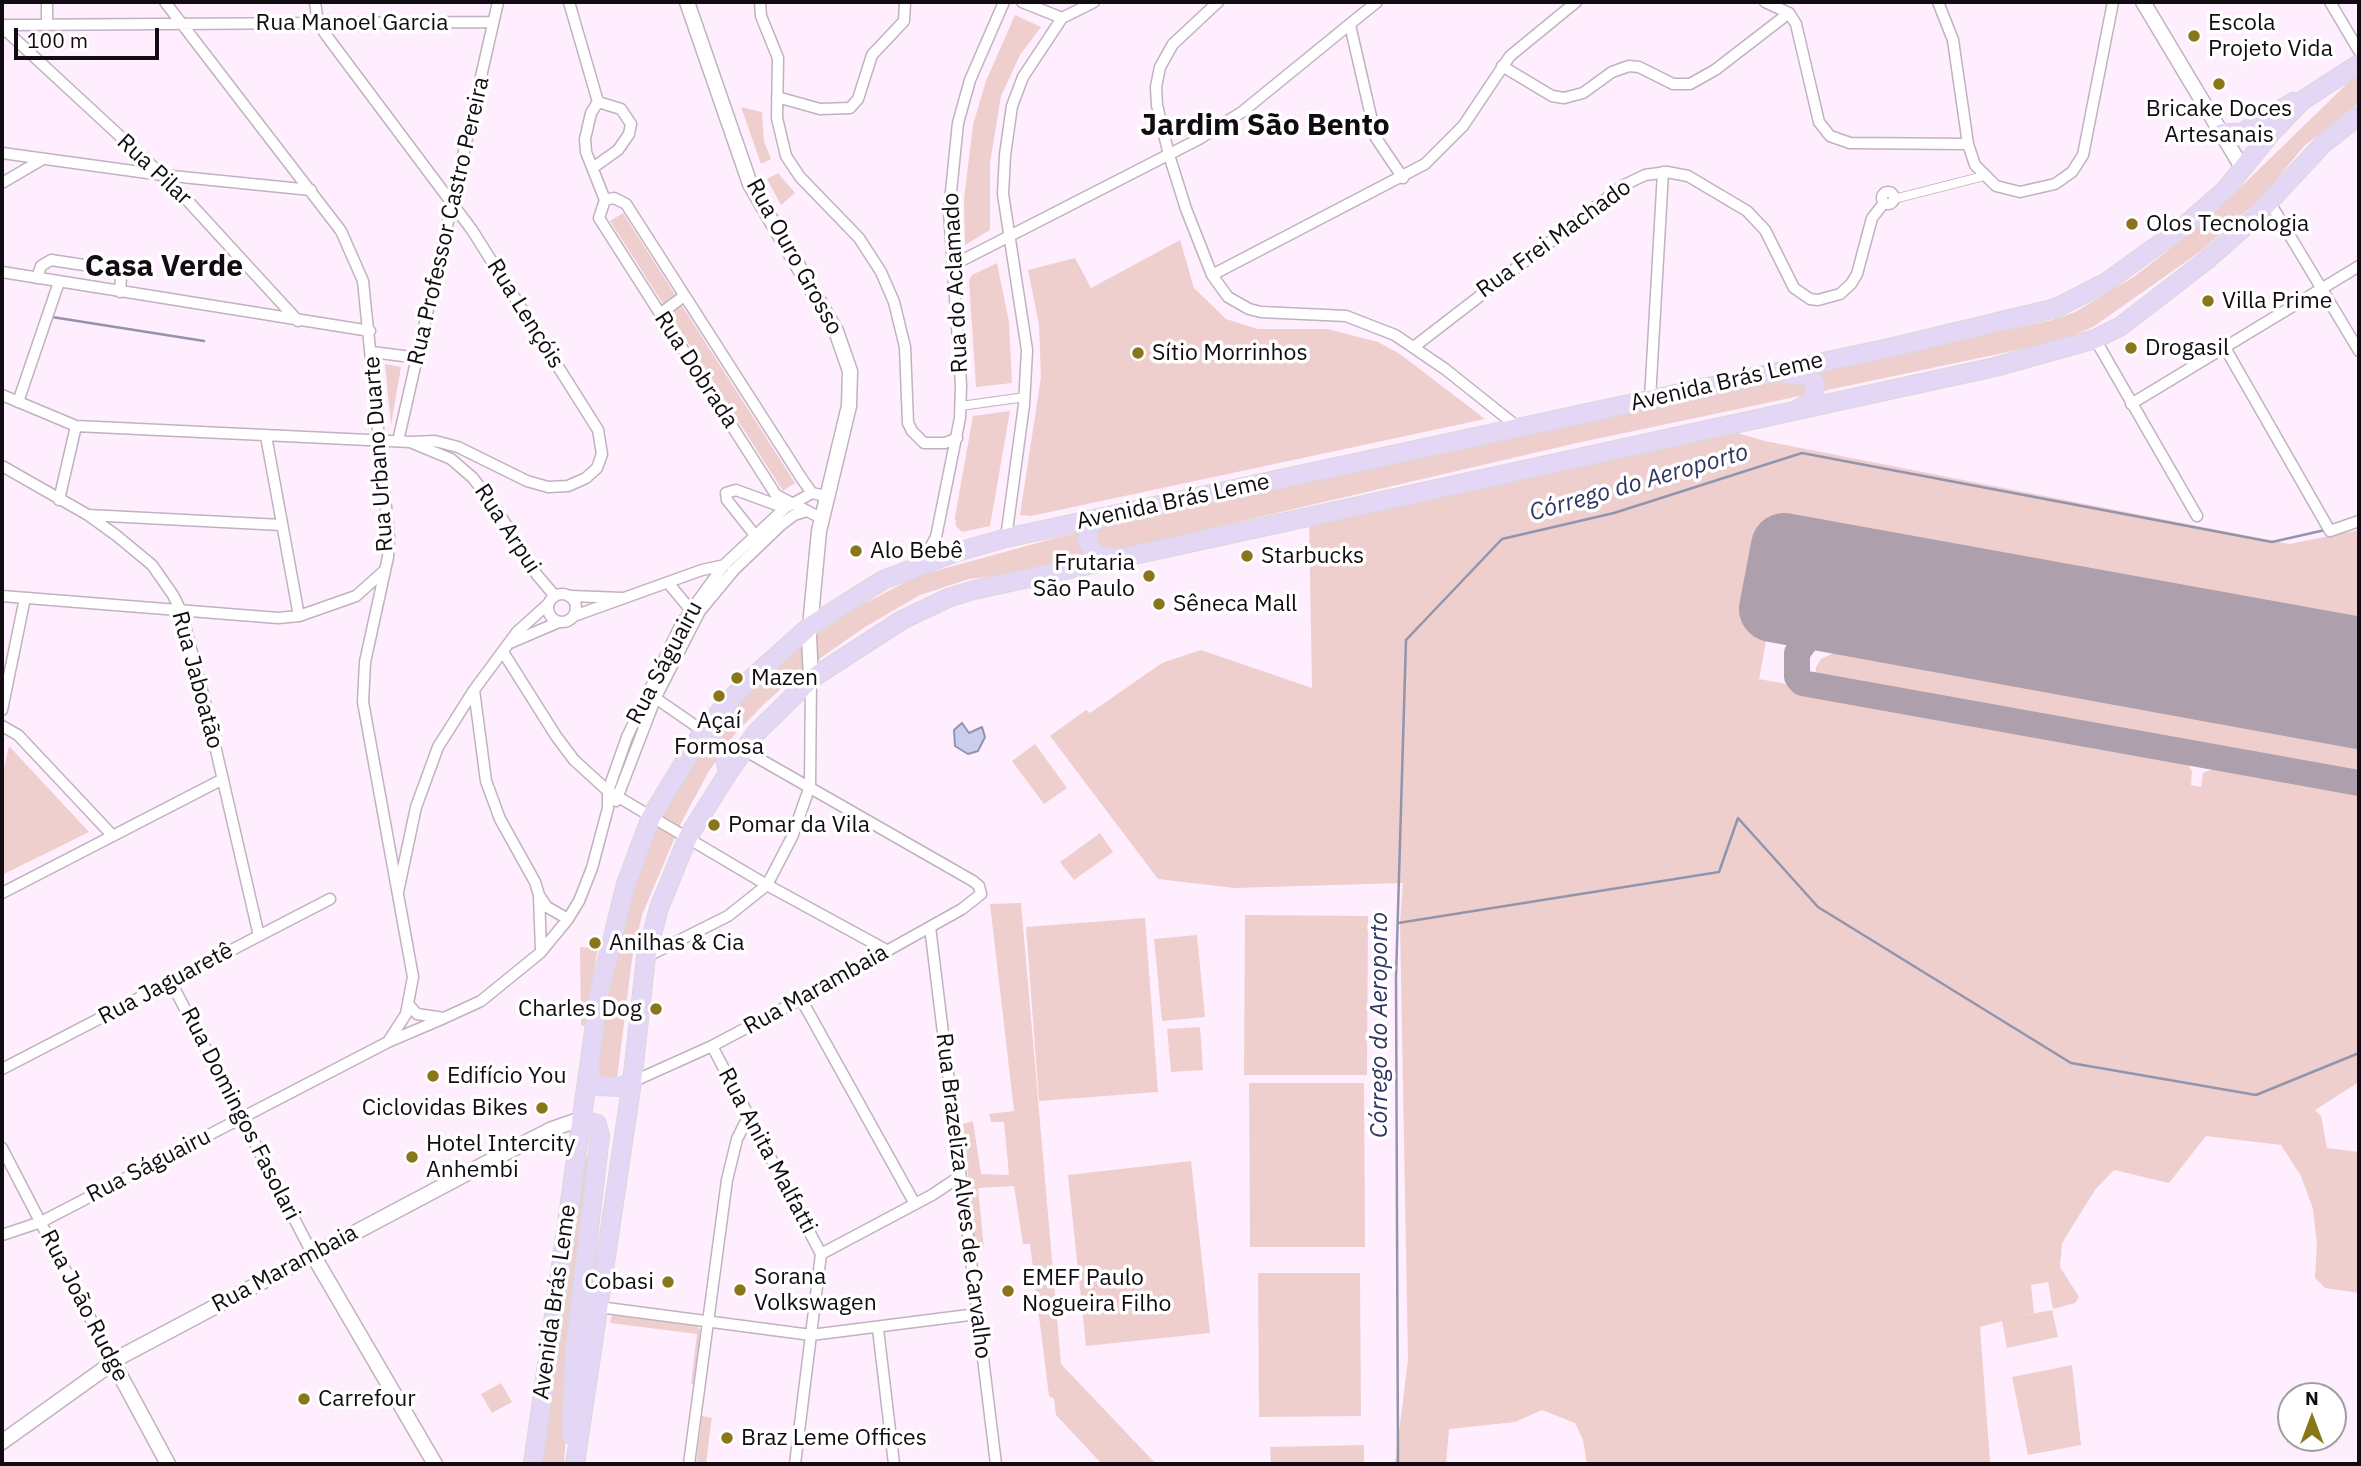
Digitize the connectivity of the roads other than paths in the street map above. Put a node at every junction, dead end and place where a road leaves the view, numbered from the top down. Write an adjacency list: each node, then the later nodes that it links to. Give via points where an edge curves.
1 (47, 2): 25 (street)
2 (165, 2): 23 (street, Rua Urbano Duarte)
3 (315, 2): 24 (street, Rua Lençóis)
4 (498, 2): 22 (street, Rua Professor Castro Pereira)
5 (569, 2): 33 (street)
6 (687, 2): 86 (street, Rua Ouro Grosso, via 750,184 846,353 849,406)
7 (760, 2): 31 (street, via 778,58)
8 (905, 2): 31 (street, via 904,21 872,55 858,99 850,108 820,109)
9 (1004, 2): 53 (street, Rua do Aclamado, via 970,80 958,123 949,211)
10 (1022, 2): 21 (street)
11 (1094, 2): 21 (street)
12 (1218, 2): 38 (street, via 1173,44 1160,67 1157,105)
13 (1377, 2): 26 (street)
14 (1576, 2): 30 (street, via 1520,45)
15 (1765, 2): 20 (street)
16 (1938, 2): 36 (street, via 1953,40)
17 (2113, 2): 44 (street, via 2087,142 2078,163 2055,184 2033,191 2007,190)
18 (2143, 2): 35 (street)
19 (2330, 2): 28 (street)
20 (1789, 13): 30 (street, via 1690,84 1673,84 1629,66 1583,93 1564,98 1552,96); 36 (street, via 1799,30 1819,122 1830,136 1850,144)
21 (1062, 18): 52 (street, via 1023,77 1012,106 1003,194)
22 (493, 22): 24 (street, Rua Manoel Garcia); 49 (street, Rua Professor Castro Pereira)
23 (182, 23): 24 (street, Rua Manoel Garcia); 25 (street, Rua Manoel Garcia); 47 (street, Rua Urbano Duarte)
24 (318, 23): 49 (street, Rua Lençóis)
25 (47, 24): 27 (street, Rua Manoel Garcia)
26 (1350, 25): 38 (street, via 1242,112); 45 (street, via 1376,138)
27 (2, 26): 43 (street, Rua Pilar)
28 (2359, 51)
29 (2359, 64): 32 (main road, Avenida Brás Leme)
30 (1502, 66): 45 (street, via 1443,149)
31 (777, 97): 82 (street, via 786,156 870,253 894,302 905,347 912,431 917,439 934,444)
32 (2304, 100): 35 (main road, via 2291,102 2241,133); 41 (main road, Avenida Brás Leme)
33 (598, 102): 40 (street, Rua Dobrada, via 585,139); 40 (street, via 621,109 631,128 618,150)
34 (2359, 116): 51 (main road, Avenida Brás Leme, via 2317,149)
35 (2222, 133): 41 (street)
36 (1968, 144): 44 (street)
37 (2, 153): 39 (street)
38 (1169, 155): 52 (street); 56 (street)
39 (43, 159): 43 (street); 46 (street)
40 (594, 167): 48 (street, Rua Dobrada)
41 (2244, 169): 71 (main road, Avenida Brás Leme, via 2204,209 2154,248 2105,283 2056,308)
42 (1663, 172): 50 (street, Rua Frei Machado, via 1695,178 1747,211 1765,230 1794,289 1810,299 1830,298 1851,284 1872,218); 66 (street, Rua Frei Machado, via 1624,185); 74 (street)
43 (162, 175): 47 (street); 63 (street, Rua Pilar)
44 (1984, 176): 50 (street)
45 (1403, 178): 56 (street)
46 (2, 183)
47 (311, 190): 64 (street, Rua Urbano Duarte, via 357,262)
48 (605, 200): 61 (street, Rua Dobrada, via 614,198 626,204); 62 (street, Rua Dobrada, via 599,218)
49 (453, 201): 70 (street, Rua Professor Castro Pereira); 84 (street, Rua Lençóis, via 598,430 602,454 597,468 586,478 556,487 527,481 458,447)
50 (1889, 201)
51 (2269, 201): 59 (street); 65 (main road, Avenida Brás Leme, via 2158,299)
52 (1009, 238): 53 (street); 73 (street, via 1027,350)
53 (953, 265): 77 (street, Rua do Aclamado)
54 (2359, 266): 59 (street)
55 (2, 272): 57 (street)
56 (1212, 275): 66 (street, via 1228,297 1249,309 1346,316)
57 (37, 278): 58 (street); 60 (street, via 41,266 51,260 117,270)
58 (59, 282): 60 (street); 75 (street)
59 (2321, 288): 67 (street); 68 (street)
60 (120, 292): 63 (street)
61 (684, 296): 62 (street); 86 (street, Rua Dobrada)
62 (660, 314): 88 (street, Rua Dobrada, via 776,495)
63 (298, 321): 64 (street)
64 (370, 331): 69 (street, Rua Urbano Duarte)
65 (2095, 339): 76 (street); 78 (main road, Avenida Brás Leme, via 1995,367)
66 (1415, 346): 80 (street)
67 (2224, 346): 76 (street); 94 (street, via 2330,531)
68 (2359, 351)
69 (372, 352): 70 (street); 83 (street, Rua Urbano Duarte)
70 (419, 358): 84 (street, Rua Professor Castro Pereira)
71 (1761, 375): 74 (main road, Avenida Brás Leme); 78 (main road, via 1814,379 1814,400)
72 (2, 395): 75 (street, Rua Arpui)
73 (1025, 397): 77 (street); 96 (street)
74 (1650, 399): 80 (main road, Avenida Brás Leme)
75 (18, 402): 79 (street, Rua Arpui)
76 (2131, 404): 92 (street)
77 (961, 406): 82 (street, Rua do Aclamado)
78 (1782, 414): 98 (main road, Avenida Brás Leme)
79 (76, 426): 81 (street, Rua Arpui); 87 (street)
80 (1518, 428): 91 (main road, Avenida Brás Leme)
81 (266, 436): 83 (street, Rua Arpui); 95 (street)
82 (957, 438): 99 (street, Rua do Aclamado, via 936,537)
83 (379, 440): 84 (street, Rua Arpui); 101 (street, Rua Urbano Duarte, via 389,537)
84 (404, 441): 108 (street, Rua Arpui, via 451,459 473,478)
85 (2, 466): 87 (street, Rua Jaboatão)
86 (819, 495): 88 (street, Rua Ságuairu); 93 (street, Rua Ouro Grosso)
87 (59, 500): 90 (street, Rua Jaboatão)
88 (789, 506): 89 (street, Rua Dobrada); 97 (street, Rua Ságuairu); 97 (street, via 729,490 727,500)
89 (807, 511): 93 (street, Rua Dobrada); 97 (street, Rua Ságuairu)
90 (88, 515): 95 (street); 110 (street, Rua Jaboatão, via 152,565)
91 (1105, 516): 96 (main road, Avenida Brás Leme); 98 (main road, via 1090,525 1087,541 1096,555)
92 (2197, 516)
93 (821, 518): 115 (street, Rua Ouro Grosso)
94 (2359, 521)
95 (281, 524): 112 (street)
96 (1006, 538): 99 (main road, Avenida Brás Leme)
97 (758, 539): 100 (street, Rua Ságuairu)
98 (1115, 558): 119 (main road, Avenida Brás Leme, via 948,598 869,639)
99 (919, 566): 115 (main road, Avenida Brás Leme, via 883,580)
100 (729, 567): 102 (street, via 702,570); 111 (street, Rua Ságuairu)
101 (385, 570): 104 (street); 109 (street, Rua Urbano Duarte)
102 (670, 584): 107 (street); 111 (street)
103 (2, 596): 106 (street)
104 (356, 596): 109 (street); 112 (street)
105 (571, 596): 107 (street); 108 (street); 113 (street)
106 (25, 598): 110 (street); 122 (street)
107 (629, 598): 113 (street)
108 (552, 600): 114 (street, via 550,615); 117 (street, via 528,620)
109 (377, 606): 136 (street, Rua Urbano Duarte, via 365,662 363,702)
110 (181, 611): 112 (street); 127 (street, Rua Jaboatão)
111 (693, 613): 121 (street, Rua Ságuairu)
112 (299, 616)
113 (574, 616): 114 (street)
114 (559, 622): 117 (street)
115 (810, 626): 116 (main road, Avenida Brás Leme); 118 (street, Rua Ouro Grosso)
116 (791, 643): 118 (main road); 124 (main road, Avenida Brás Leme, via 742,687)
117 (507, 647): 120 (street); 129 (street, via 556,736)
118 (809, 650): 119 (street, Rua Ouro Grosso)
119 (811, 679): 125 (main road, Avenida Brás Leme); 128 (street)
120 (474, 690): 133 (street, via 438,747); 140 (street, via 486,780 500,820)
121 (651, 695): 124 (street); 129 (street, Rua Ságuairu); 130 (street, Rua Ságuairu)
122 (2, 710)
123 (2, 726): 134 (street, via 18,735)
124 (703, 731): 126 (main road, via 724,753); 132 (main road, Avenida Brás Leme)
125 (744, 750): 126 (main road, Avenida Brás Leme); 128 (street)
126 (728, 773): 135 (main road, Avenida Brás Leme)
127 (223, 779): 134 (street); 144 (street, Rua Jaboatão)
128 (810, 786): 137 (street, via 792,837); 143 (street, Rua Marambaia, via 973,881 981,890 978,899)
129 (608, 791): 130 (street); 131 (street, Rua Ságuairu)
130 (620, 799): 131 (street); 132 (street)
131 (608, 808): 142 (street, Rua Ságuairu, via 589,877)
132 (651, 817): 135 (street); 154 (main road, Avenida Brás Leme, via 625,884)
133 (411, 832): 136 (street, via 404,841); 139 (street)
134 (113, 836): 138 (street)
135 (688, 837): 137 (street); 147 (main road, Avenida Brás Leme, via 659,908)
136 (388, 845): 139 (street, Rua Urbano Duarte)
137 (767, 885): 146 (street); 147 (street, via 728,916)
138 (2, 893)
139 (398, 893): 150 (street, Rua Urbano Duarte, via 411,963)
140 (539, 895): 142 (street, via 556,915); 145 (street)
141 (330, 899): 144 (street, Rua Jaguaretê)
142 (568, 919): 145 (street, Rua Ságuairu)
143 (930, 927): 146 (street, Rua Marambaia); 161 (street, Rua Brazeliza Alves de Carvalho)
144 (259, 936): 148 (street, Rua Jaguaretê)
145 (541, 951): 151 (street, Rua Ságuairu, via 481,1001)
146 (888, 951): 149 (street, Rua Marambaia)
147 (646, 957): 156 (main road, Avenida Brás Leme)
148 (171, 982): 155 (street, Rua Jaguaretê); 158 (street, Rua Domingos Fasolari)
149 (802, 999): 153 (street, Rua Marambaia); 162 (street)
150 (409, 1005): 151 (street, via 417,1014); 152 (street, Rua Urbano Duarte)
151 (444, 1018): 152 (street, Rua Ságuairu)
152 (388, 1042): 158 (street, Rua Ságuairu)
153 (712, 1045): 156 (street, Rua Marambaia); 157 (street, Rua Anita Malfatti)
154 (589, 1060): 156 (main road, via 592,1078 599,1086 620,1087); 159 (main road, Avenida Brás Leme)
155 (2, 1069)
156 (632, 1082): 167 (main road, Avenida Brás Leme)
157 (748, 1117): 165 (street, Rua Anita Malfatti); 169 (street, via 727,1180)
158 (241, 1118): 163 (street, Rua Ságuairu); 166 (street, Rua Domingos Fasolari)
159 (581, 1119): 166 (street, Rua Marambaia, via 552,1129); 174 (main road, via 597,1124 600,1136 574,1356 570,1430); 177 (main road, Avenida Brás Leme)
160 (2, 1148): 163 (street, Rua João Rudge)
161 (959, 1177): 162 (street); 168 (street, Rua Brazeliza Alves de Carvalho)
162 (915, 1205): 165 (street)
163 (41, 1222): 164 (street, Rua Ságuairu); 172 (street, Rua João Rudge)
164 (2, 1235)
165 (821, 1254): 171 (street, Rua Anita Malfatti)
166 (313, 1255): 172 (street, Rua Marambaia); 176 (street, Rua Domingos Fasolari)
167 (599, 1307): 169 (street); 174 (main road, Avenida Brás Leme)
168 (977, 1314): 170 (street); 181 (street, Rua Brazeliza Alves de Carvalho)
169 (708, 1322): 171 (street); 178 (street)
170 (878, 1329): 171 (street); 180 (street)
171 (811, 1335): 179 (street, Rua Anita Malfatti)
172 (113, 1362): 173 (street, Rua Marambaia); 175 (street, Rua João Rudge)
173 (2, 1442)
174 (575, 1462)
175 (168, 1464)
176 (435, 1464)
177 (533, 1464)
178 (689, 1464)
179 (795, 1464)
180 (894, 1464)
181 (996, 1464)

